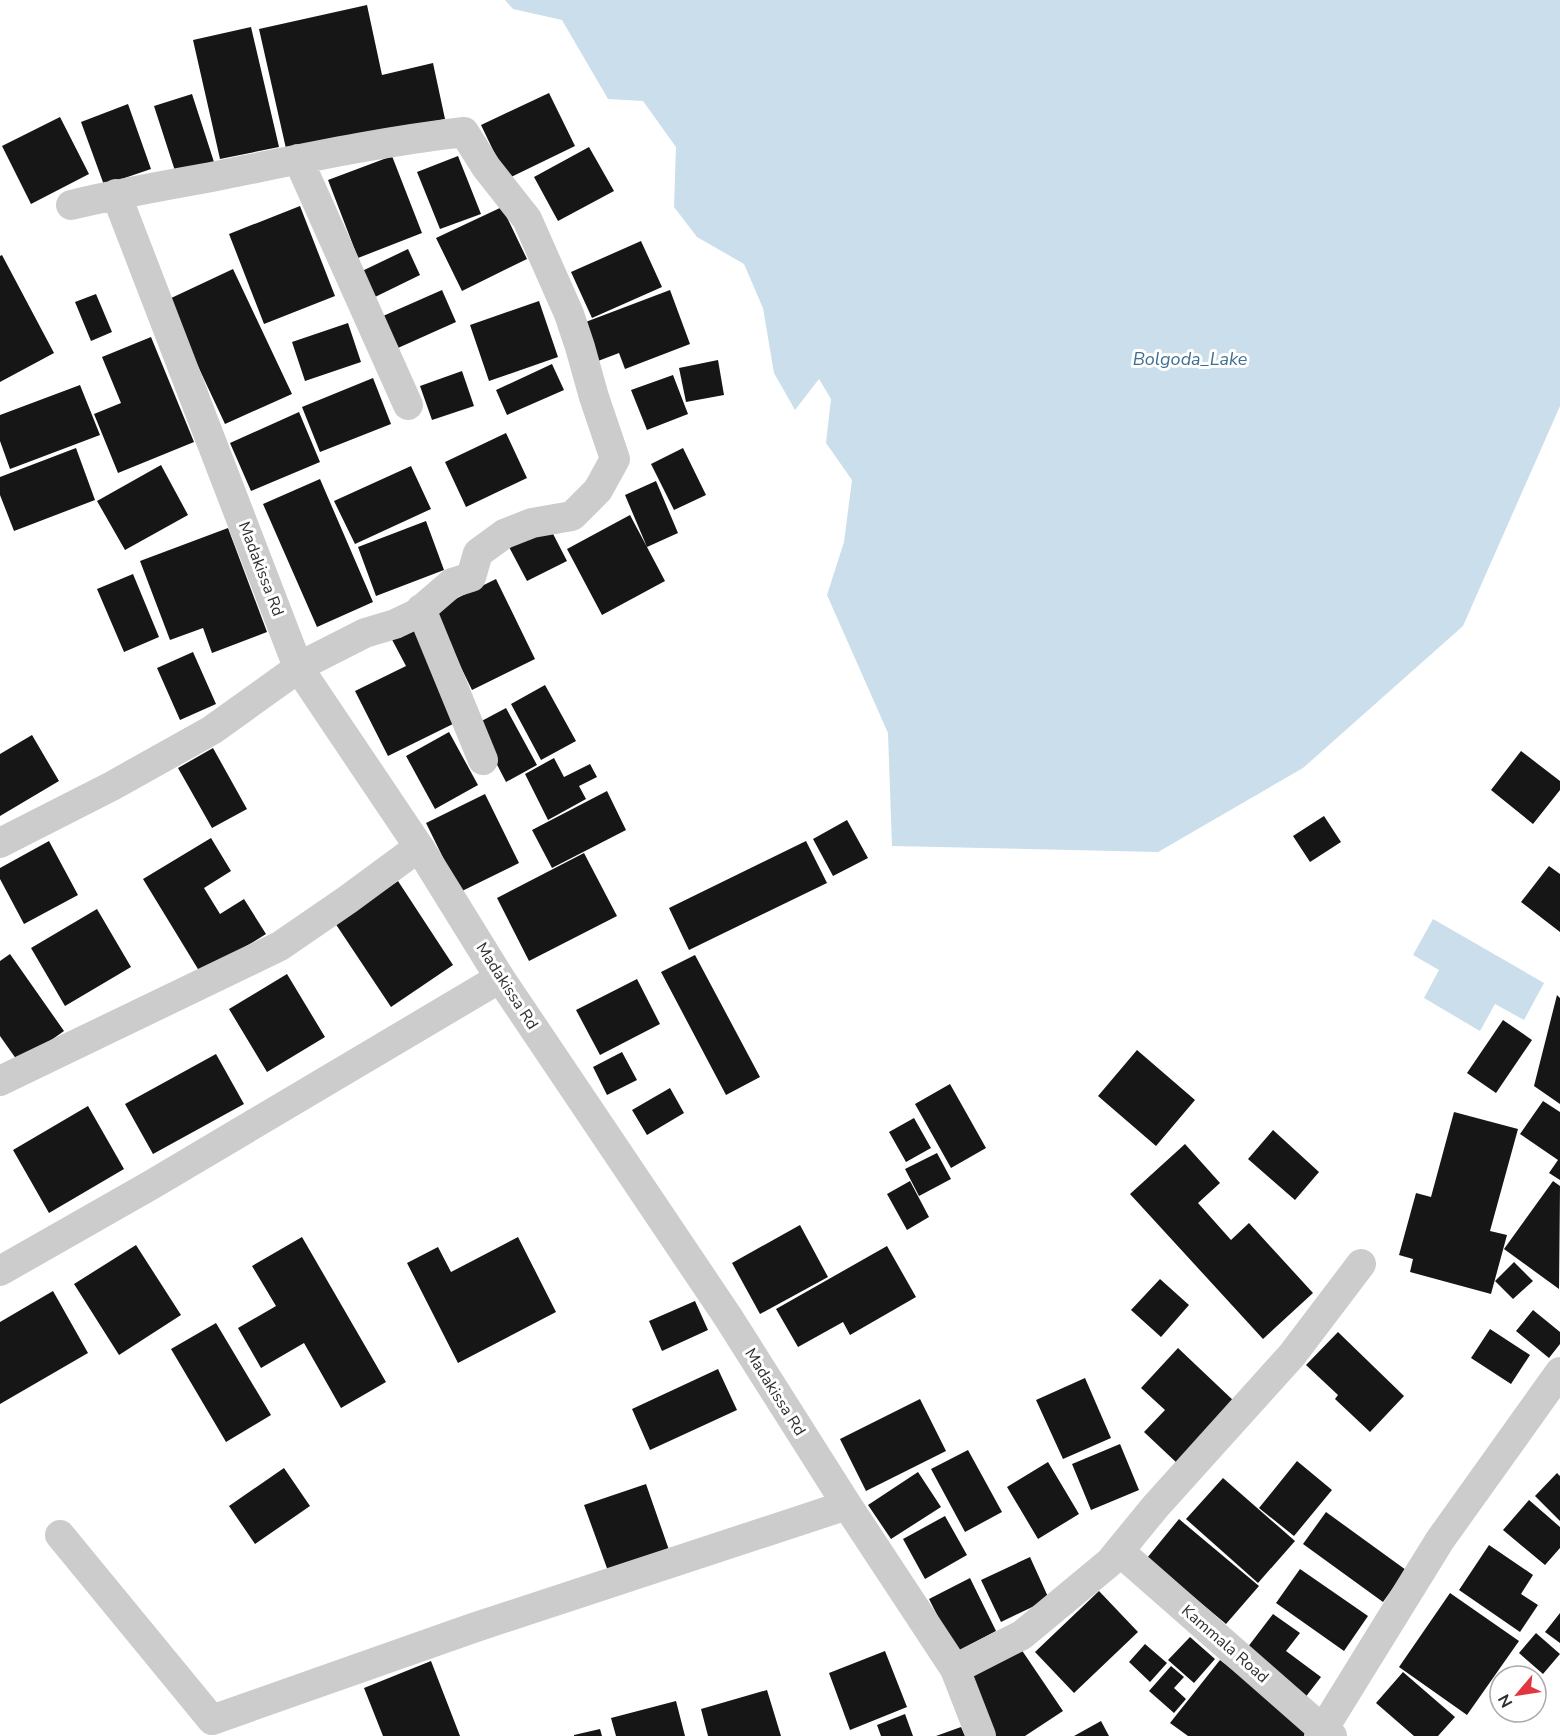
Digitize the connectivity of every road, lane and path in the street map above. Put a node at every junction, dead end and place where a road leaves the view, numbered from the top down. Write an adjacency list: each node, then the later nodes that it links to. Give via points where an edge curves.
1 (298, 159): 2 (street); 4 (street); 5 (street, via 464,132 527,219 569,314 615,459 598,490 572,516 532,523 504,534 478,553 471,577 452,583)
2 (116, 194): 3 (street); 6 (street, Madakissa Rd)
3 (71, 205)
4 (408, 405)
5 (421, 609): 6 (street); 7 (street)
6 (298, 667): 8 (street, via 212,730); 9 (street, Madakissa Rd)
7 (483, 760)
8 (0, 843)
9 (419, 847): 10 (street, Madakissa Rd); 11 (street, via 280,946)
10 (500, 978): 13 (street); 15 (street, Madakissa Rd, via 728,1317)
11 (0, 1081)
12 (1361, 1264): 17 (street, via 1293,1355)
13 (0, 1271)
14 (1560, 1372): 19 (street, via 1440,1540)
15 (847, 1505): 16 (street, via 473,1628 212,1720); 18 (street, Madakissa Rd)
16 (60, 1535)
17 (1119, 1551): 18 (street, via 1022,1635); 19 (street, Kammala Road)
18 (955, 1669): 20 (street, Madakissa Rd)
19 (1324, 1734)
20 (981, 1736)

